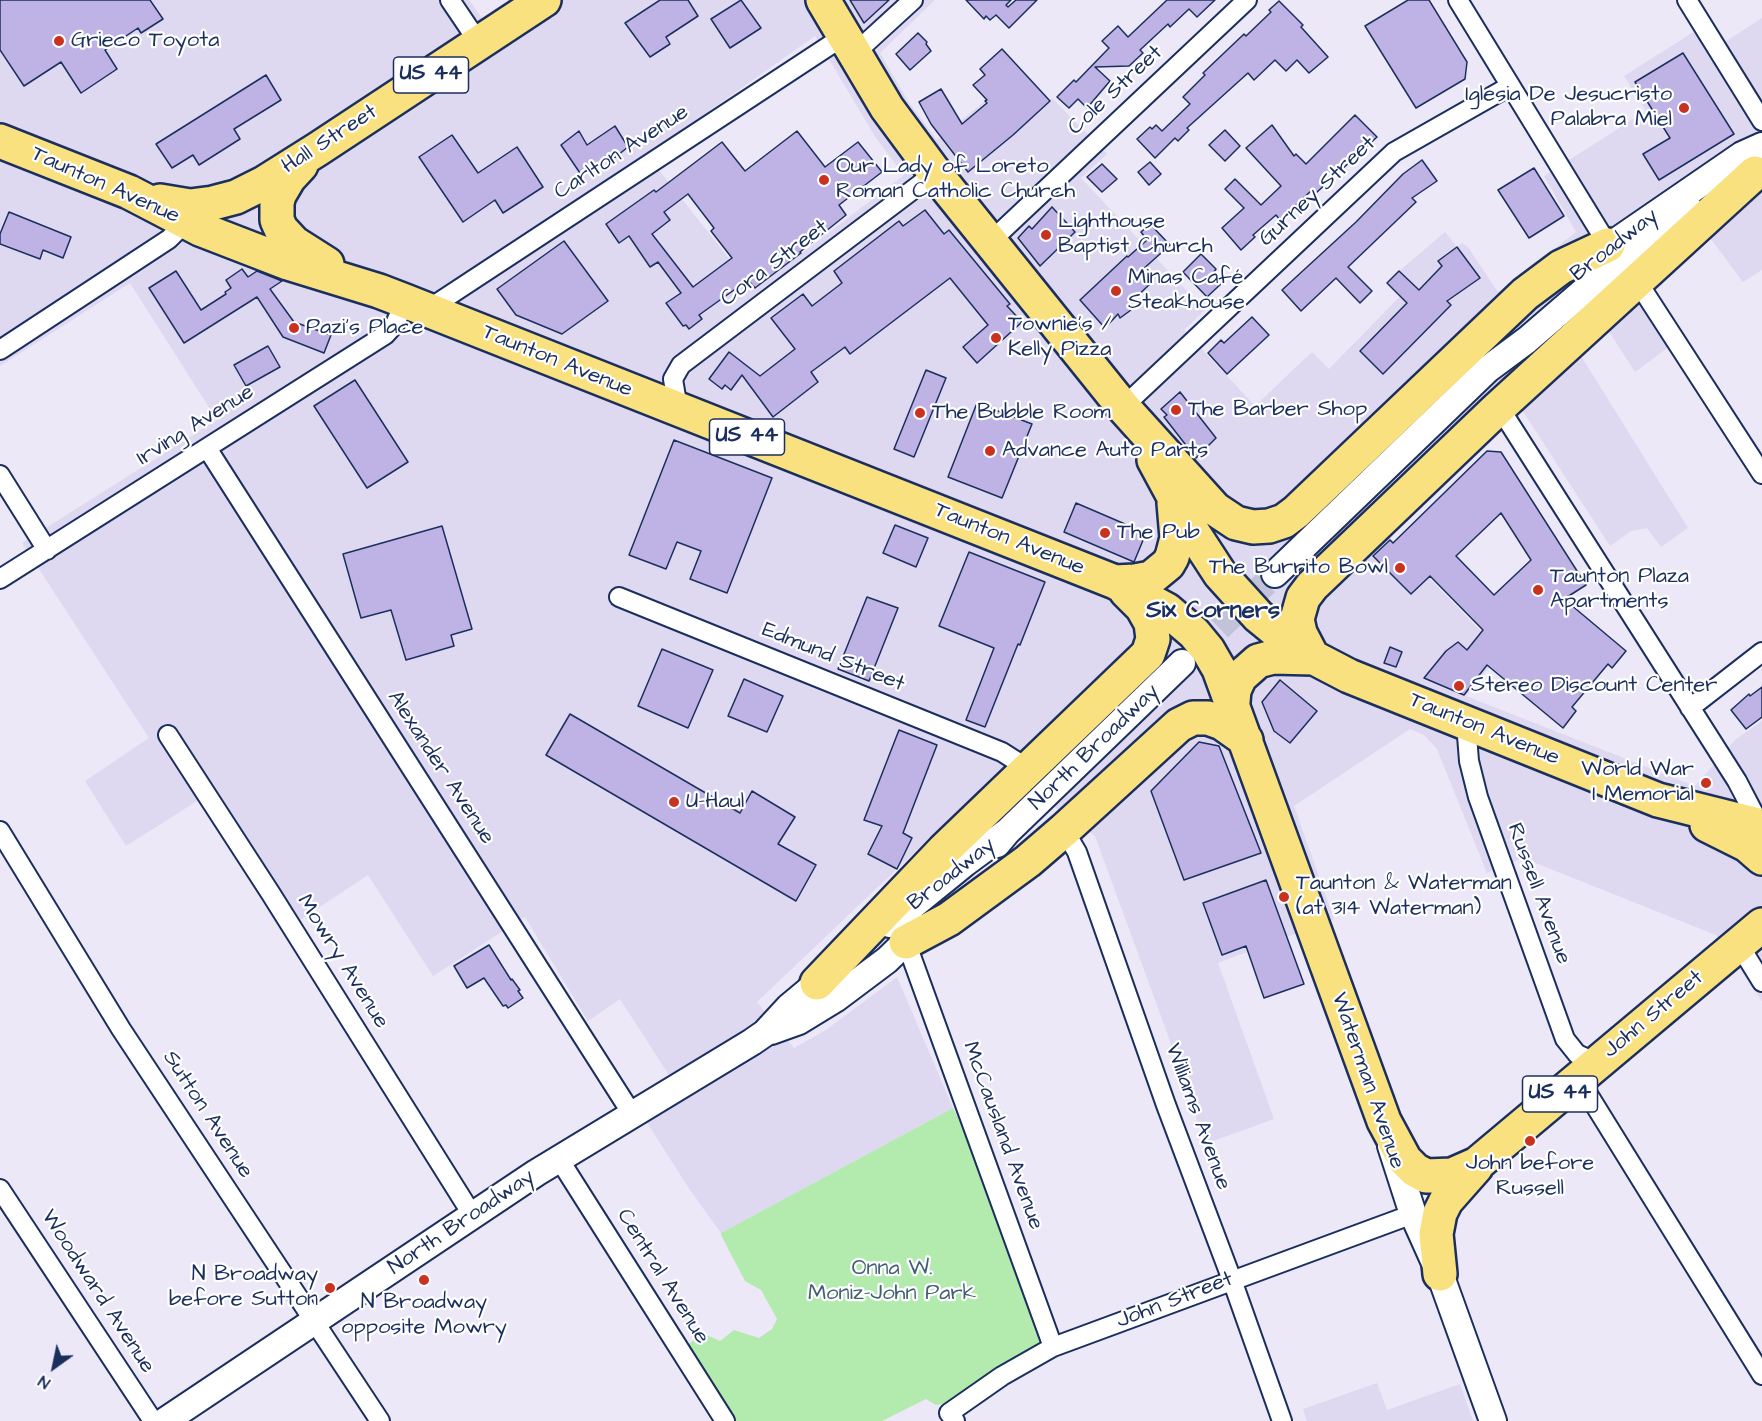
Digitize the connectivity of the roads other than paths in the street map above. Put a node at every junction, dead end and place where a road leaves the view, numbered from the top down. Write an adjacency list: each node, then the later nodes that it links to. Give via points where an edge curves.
1 (450, 0): 8 (street)
2 (544, 0): 8 (highway, Hall Street / US 44)
3 (823, 0): 9 (highway)
4 (913, 0): 9 (street, Carlton Avenue)
5 (1247, 0): 18 (street, Cole Street)
6 (1458, 0): 10 (street)
7 (1687, 0): 11 (street)
8 (479, 43): 13 (highway, Hall Street / US 44)
9 (849, 45): 15 (highway, via 886,108); 21 (street, Carlton Avenue)
10 (1510, 86): 19 (street); 24 (street, Gurney Street, via 1394,153)
11 (1762, 121)
12 (0, 141): 16 (highway, Taunton Avenue / US 44)
13 (318, 149): 16 (highway, Hall Street / US 44, via 246,192 213,203 179,205); 21 (highway, via 289,178 279,195 276,211 281,229 302,249)
14 (1760, 162): 19 (main road, Broadway, via 1742,156); 20 (highway); 23 (main road, Broadway, via 1605,274)
15 (935, 173): 18 (highway); 25 (street, Cora Street, via 681,365 673,379)
16 (129, 192): 17 (highway, Taunton Avenue / US 44)
17 (186, 222): 21 (highway, Taunton Avenue / US 44, via 288,263); 22 (street, via 169,239)
18 (990, 242): 24 (highway)
19 (1608, 245): 23 (main road, Broadway, via 1530,319); 24 (highway, via 1561,267 1524,294 1302,508 1276,524 1245,525 1222,515)
20 (1637, 281): 26 (highway); 28 (street)
21 (404, 301): 25 (highway, Taunton Avenue / US 44); 27 (street, Irving Avenue, via 389,332)
22 (0, 350)
23 (1488, 369): 32 (main road, Broadway)
24 (1123, 407): 30 (highway, Taunton Avenue)
25 (678, 409): 34 (highway, Taunton Avenue / US 44)
26 (1496, 410): 37 (highway, via 1307,592 1300,605 1298,626); 40 (street, via 1508,422)
27 (207, 448): 31 (street, Irving Avenue); 58 (street, Alexander Avenue)
28 (1762, 474)
29 (0, 475): 31 (street)
30 (1170, 489): 34 (highway, via 1177,527 1172,557 1151,578); 37 (highway, Taunton Avenue, via 1202,548 1232,589 1273,629)
31 (47, 550): 33 (street, Irving Avenue)
32 (1275, 574)
33 (0, 579)
34 (1115, 582): 39 (highway, US 44, via 1156,602 1194,633 1215,660); 44 (highway, via 1148,615 1153,631 1148,654)
35 (619, 597): 44 (street, Edmund Street, via 1002,752)
36 (1762, 652): 40 (street)
37 (1313, 658): 39 (highway, via 1273,657 1258,661 1240,677); 41 (highway, Taunton Avenue)
38 (1182, 663): 49 (main road, North Broadway)
39 (1233, 702): 43 (highway, US 44)
40 (1690, 708): 46 (street)
41 (1466, 723): 45 (highway, Taunton Avenue); 57 (street, Russell Avenue, via 1469,761 1478,797 1565,1039)
42 (168, 735): 64 (street, Mowry Avenue)
43 (1246, 740): 47 (highway, via 1215,720 1186,721); 59 (highway, Waterman Avenue / US 44)
44 (1027, 768): 55 (highway)
45 (1658, 800): 46 (highway, Taunton Avenue); 50 (highway, via 1747,845)
46 (1761, 825)
47 (1064, 830): 53 (highway, via 964,910); 66 (street, Williams Avenue, via 1077,852)
48 (0, 831): 67 (street, Sutton Avenue, via 121,1029)
49 (1007, 832): 53 (main road, Broadway, via 975,872); 55 (main road, Broadway)
50 (1762, 858)
51 (1762, 910): 52 (highway, John Street)
52 (1750, 934): 54 (street); 57 (highway, John Street / US 44)
53 (906, 942): 56 (main road, Broadway, via 815,1012); 68 (street, McCausland Avenue)
54 (1762, 982)
55 (817, 983): 56 (main road, Broadway)
56 (765, 1033): 58 (main road, North Broadway)
57 (1587, 1071): 60 (highway, John Street / US 44); 69 (street, Russell Avenue)
58 (632, 1114): 61 (main road, North Broadway)
59 (1384, 1121): 60 (highway, John Street / US 44, via 1405,1160 1426,1176 1459,1173); 63 (main road, Waterman Avenue)
60 (1486, 1155): 65 (highway, via 1440,1213 1436,1234)
61 (559, 1159): 64 (main road, North Broadway); 74 (street, Central Avenue)
62 (0, 1189): 71 (street, Woodward Avenue)
63 (1413, 1214): 65 (main road, Waterman Avenue); 66 (street, John Street)
64 (473, 1216): 67 (main road, North Broadway)
65 (1440, 1274): 76 (main road, Waterman Avenue)
66 (1232, 1280): 68 (street, John Street); 75 (street, Williams Avenue)
67 (314, 1322): 72 (main road, North Broadway); 73 (street, Sutton Avenue)
68 (1053, 1347): 70 (street, John Street, via 1002,1376)
69 (1762, 1375)
70 (952, 1417)
71 (153, 1421)
72 (165, 1421)
73 (380, 1421)
74 (725, 1421)
75 (1282, 1421)
76 (1493, 1421)

